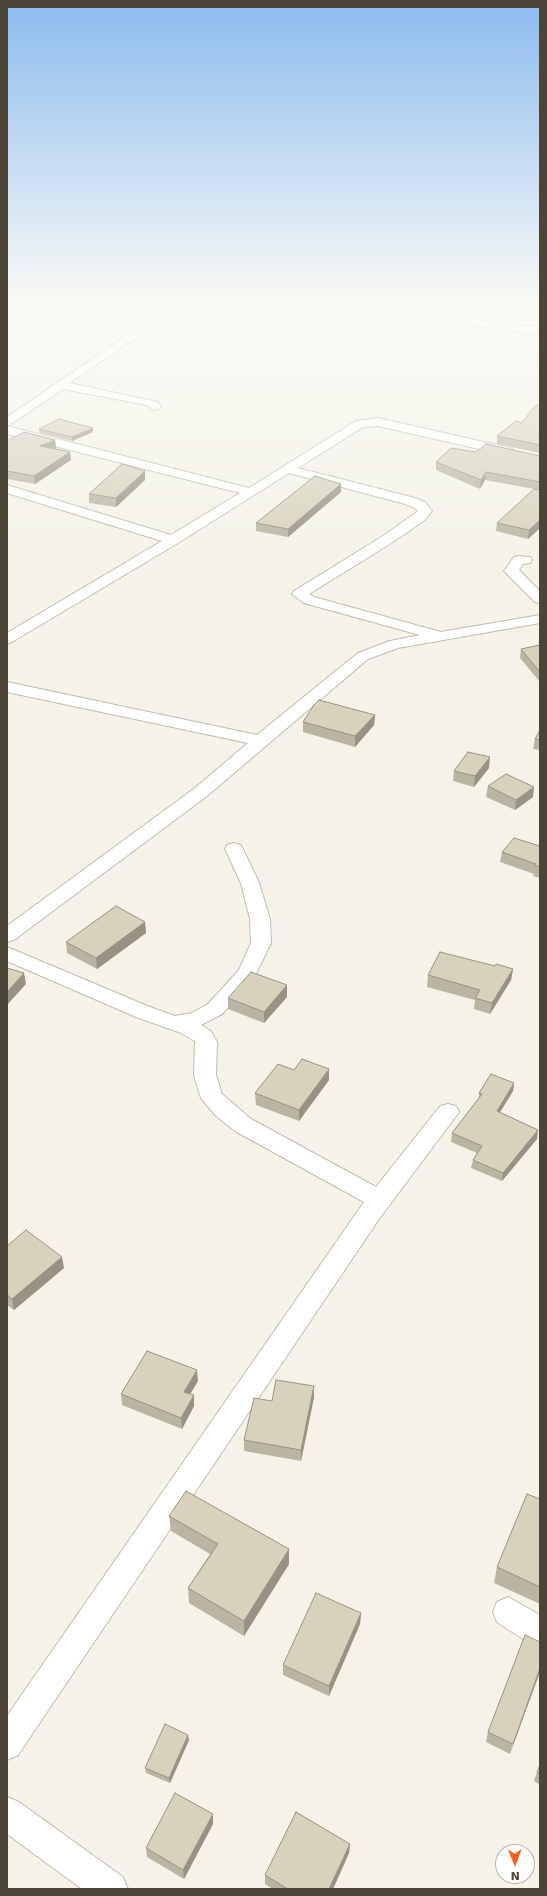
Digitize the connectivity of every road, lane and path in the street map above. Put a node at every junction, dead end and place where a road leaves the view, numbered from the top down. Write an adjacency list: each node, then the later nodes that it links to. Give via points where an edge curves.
1 (52, 391): 4 (street)
2 (94, 391): 3 (street, via 154,404)
3 (155, 407)
4 (7, 422)
5 (7, 430): 9 (street)
6 (524, 456): 7 (street, via 372,421 355,427)
7 (288, 469): 9 (street); 14 (street, via 410,501 420,505 425,511 388,539 299,594 309,600)
8 (7, 489): 10 (street)
9 (251, 492): 10 (street)
10 (172, 540): 15 (street)
11 (526, 560): 12 (street, via 519,560 511,571)
12 (540, 599)
13 (540, 619): 14 (street)
14 (440, 636): 17 (street, via 379,649 363,656)
15 (7, 639)
16 (7, 687): 17 (street)
17 (260, 741): 19 (street, via 201,792)
18 (234, 849): 21 (street, via 250,883 260,918 261,943 247,973 215,1009 197,1020)
19 (7, 936)
20 (7, 953): 21 (street)
21 (174, 1023): 23 (street, via 203,1036 206,1042 204,1075 212,1098 224,1110 243,1125)
22 (448, 1112): 23 (street)
23 (380, 1200): 26 (street)
24 (508, 1612): 25 (street)
25 (540, 1632)
26 (7, 1744)
27 (7, 1814): 28 (street)
28 (111, 1889)

